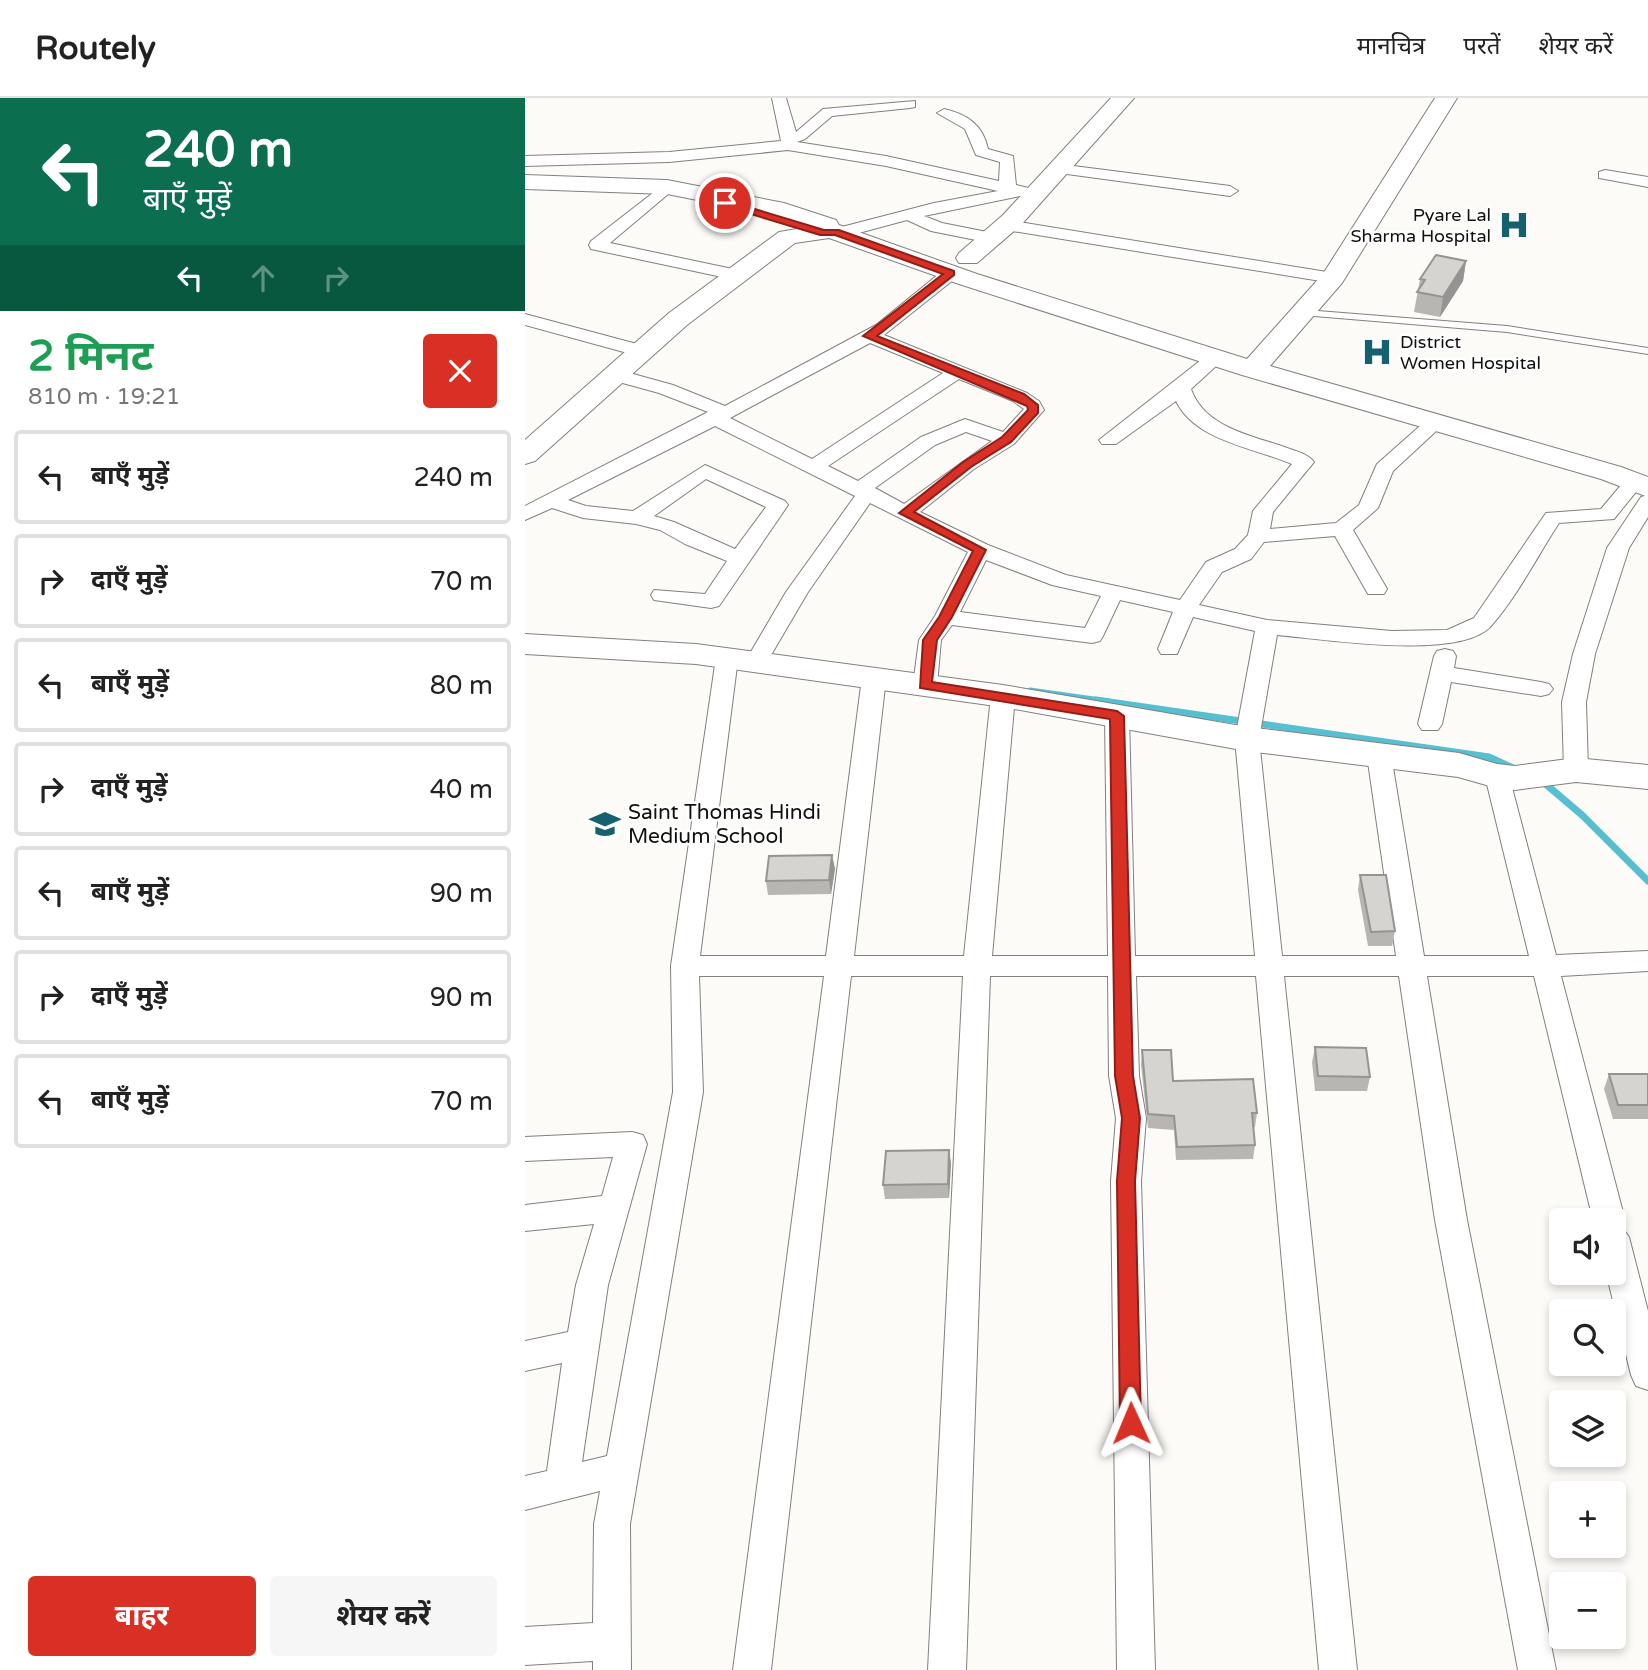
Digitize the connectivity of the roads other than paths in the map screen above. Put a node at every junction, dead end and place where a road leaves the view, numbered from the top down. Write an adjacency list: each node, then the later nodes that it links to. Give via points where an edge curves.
1 (779, 98): 8 (street)
2 (842, 98): 6 (street)
3 (1123, 98): 10 (street)
4 (1446, 98): 23 (street)
5 (910, 104): 6 (street)
6 (828, 112): 8 (street)
7 (944, 113): 16 (street, via 963,118 974,127 981,152 1008,159 1005,172)
8 (789, 141): 9 (street, via 656,158); 16 (street)
9 (525, 161)
10 (1058, 169): 16 (street); 17 (street)
11 (1605, 175): 13 (street)
12 (525, 182): 15 (street)
13 (1648, 182)
14 (525, 190): 15 (street)
15 (663, 190): 19 (street); 22 (street, via 597,245)
16 (1021, 191): 18 (street); 20 (street)
17 (1230, 191)
18 (908, 215): 19 (street); 20 (street, via 937,226)
19 (829, 230): 21 (street); 22 (street, via 788,237)
20 (999, 232): 21 (street); 23 (street)
21 (959, 266): 26 (street); 29 (street)
22 (736, 275): 27 (street)
23 (1333, 278): 24 (street)
24 (1305, 313): 28 (lane, via 1507,329); 30 (street)
25 (525, 318): 27 (street)
26 (869, 336): 31 (street); 34 (street)
27 (642, 351): 32 (street)
28 (1648, 351)
29 (1217, 357): 30 (street); 33 (street)
30 (1251, 369): 35 (street)
31 (958, 371): 36 (street, via 1032,405 1034,410); 39 (street)
32 (615, 375): 34 (street, via 666,388); 38 (street)
33 (1181, 388): 37 (street); 47 (street, via 1189,408 1212,427 1304,462 1263,510)
34 (719, 414): 39 (street); 42 (street)
35 (1436, 422): 40 (street); 46 (street, via 1384,468 1368,508)
36 (1007, 440): 41 (street, via 965,425 928,441); 43 (street)
37 (1109, 440)
38 (525, 455)
39 (815, 467): 41 (street)
40 (1643, 490): 56 (street, via 1607,515 1553,517 1482,623); 69 (street, via 1618,548 1584,654)
41 (864, 491): 43 (street); 59 (street)
42 (551, 501): 44 (street); 45 (street, via 583,512)
43 (905, 513): 48 (street)
44 (525, 514)
45 (637, 518): 49 (street, via 667,526); 49 (street, via 705,471 778,505)
46 (1342, 529): 47 (street); 50 (street)
47 (1258, 536): 53 (street, via 1244,554 1214,567)
48 (980, 550): 51 (street, via 1060,580); 54 (street)
49 (739, 558): 52 (street, via 711,601)
50 (1376, 589)
51 (1113, 593): 53 (street); 54 (street, via 1092,636)
52 (662, 595)
53 (1185, 609): 55 (street); 58 (street)
54 (946, 617): 62 (street, via 930,640)
55 (1267, 627): 56 (street, via 1392,638); 67 (street)
56 (1450, 637): 60 (street)
57 (525, 643): 59 (street)
58 (1169, 649)
59 (751, 657): 61 (street); 78 (street)
60 (1441, 673): 63 (street); 66 (street)
61 (874, 678): 62 (street); 75 (street)
62 (925, 685): 64 (street)
63 (1541, 689)
64 (1003, 696): 65 (street); 76 (street)
65 (1117, 716): 67 (street); 73 (street)
66 (1430, 724)
67 (1249, 727): 68 (street); 74 (street)
68 (1379, 755): 70 (street, via 1459,765); 77 (street)
69 (1565, 771): 70 (street); 71 (street)
70 (1506, 777): 79 (street)
71 (1648, 777)
72 (1648, 961): 79 (street)
73 (1122, 964): 74 (street); 76 (street); 95 (street, via 1124,1076 1131,1118 1126,1181)
74 (1269, 964): 77 (street); 96 (street)
75 (839, 965): 76 (street); 78 (street); 93 (street)
76 (977, 965): 94 (street)
77 (1414, 965): 79 (street); 97 (street, via 1451,1220)
78 (685, 966): 88 (street, via 688,1092)
79 (1545, 966): 82 (street)
80 (525, 1149): 81 (street, via 632,1144)
81 (614, 1208): 83 (street); 85 (street, via 592,1285)
82 (1606, 1208)
83 (525, 1218)
84 (1625, 1285): 87 (street)
85 (582, 1344): 86 (street); 89 (street)
86 (525, 1356)
87 (1648, 1375)
88 (622, 1469): 89 (street); 92 (street, via 612,1524)
89 (563, 1484): 90 (street)
90 (525, 1493)
91 (525, 1646): 92 (street)
92 (612, 1656)
93 (752, 1670)
94 (947, 1670)
95 (1136, 1670)
96 (1338, 1670)
97 (1537, 1670)

